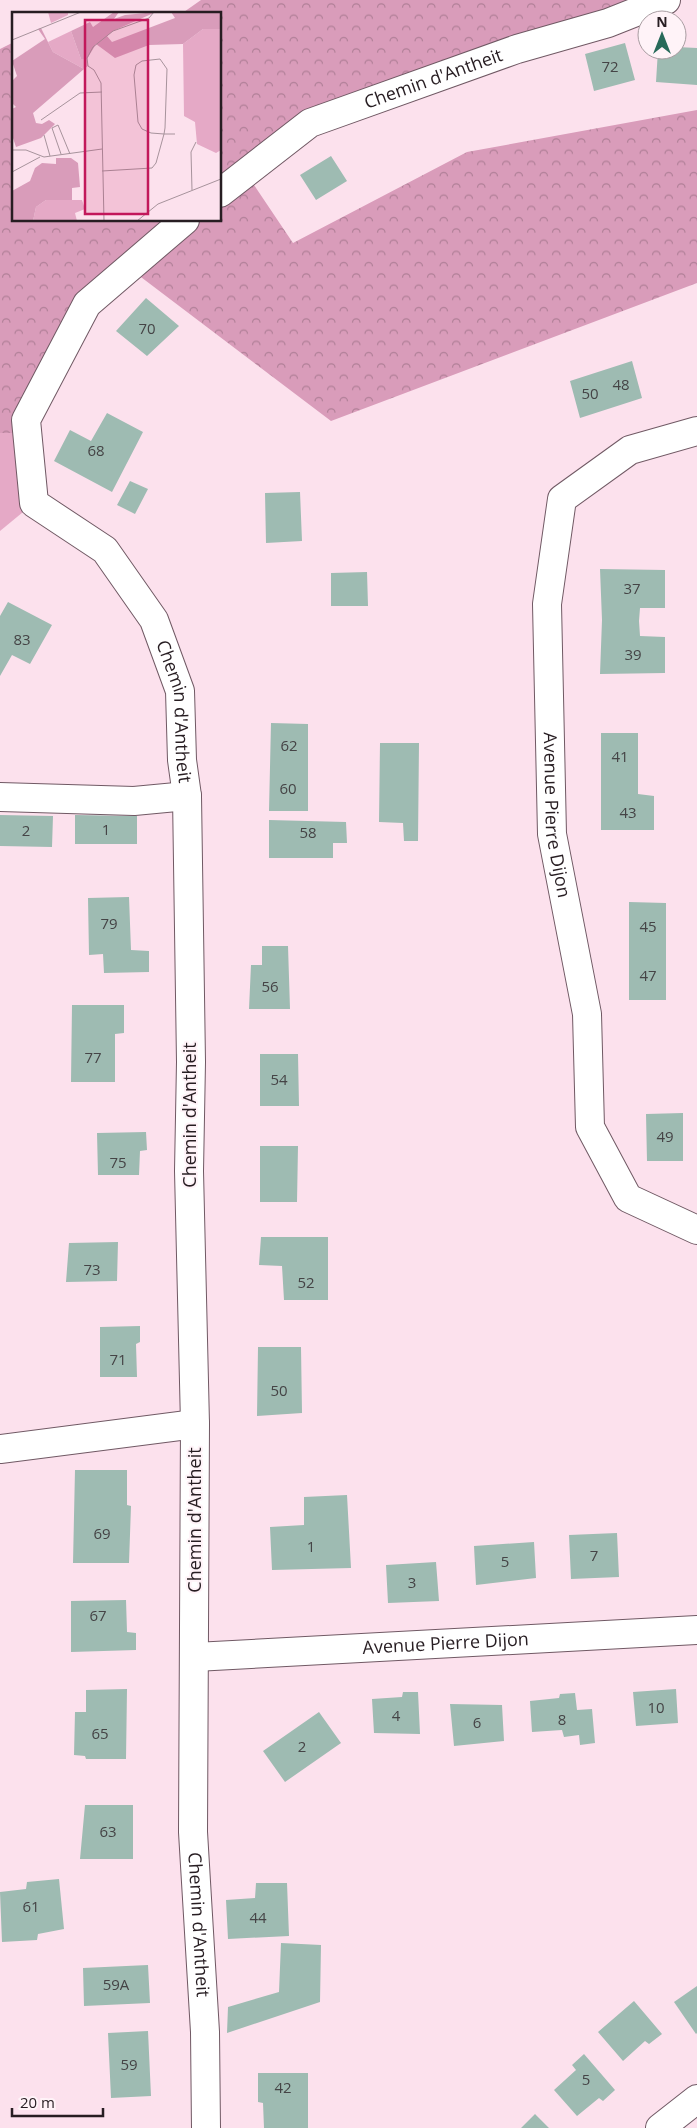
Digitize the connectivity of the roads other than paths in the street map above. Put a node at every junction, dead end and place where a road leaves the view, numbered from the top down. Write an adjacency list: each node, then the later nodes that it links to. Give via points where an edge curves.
1 (666, 0): 2 (street, Chemin d'Antheit, via 608,23 517,49 310,123)
2 (221, 192)
3 (184, 221): 5 (street, Chemin d'Antheit, via 87,304 26,420 34,503 105,550 154,620 180,691 182,760)
4 (697, 431): 7 (street, Avenue Pierre Dijon, via 630,450 562,498 547,604 552,834 588,1014 590,1127 628,1198)
5 (187, 796): 6 (street, via 134,801); 8 (street, Chemin d'Antheit, via 191,1062 189,1171)
6 (0, 798)
7 (697, 1230)
8 (196, 1424): 9 (street); 11 (street, Chemin d'Antheit)
9 (0, 1449)
10 (697, 1630): 11 (street, Avenue Pierre Dijon)
11 (196, 1657): 13 (street, Chemin d'Antheit, via 193,1832)
12 (697, 2099): 14 (street)
13 (206, 2128)
14 (660, 2128)

